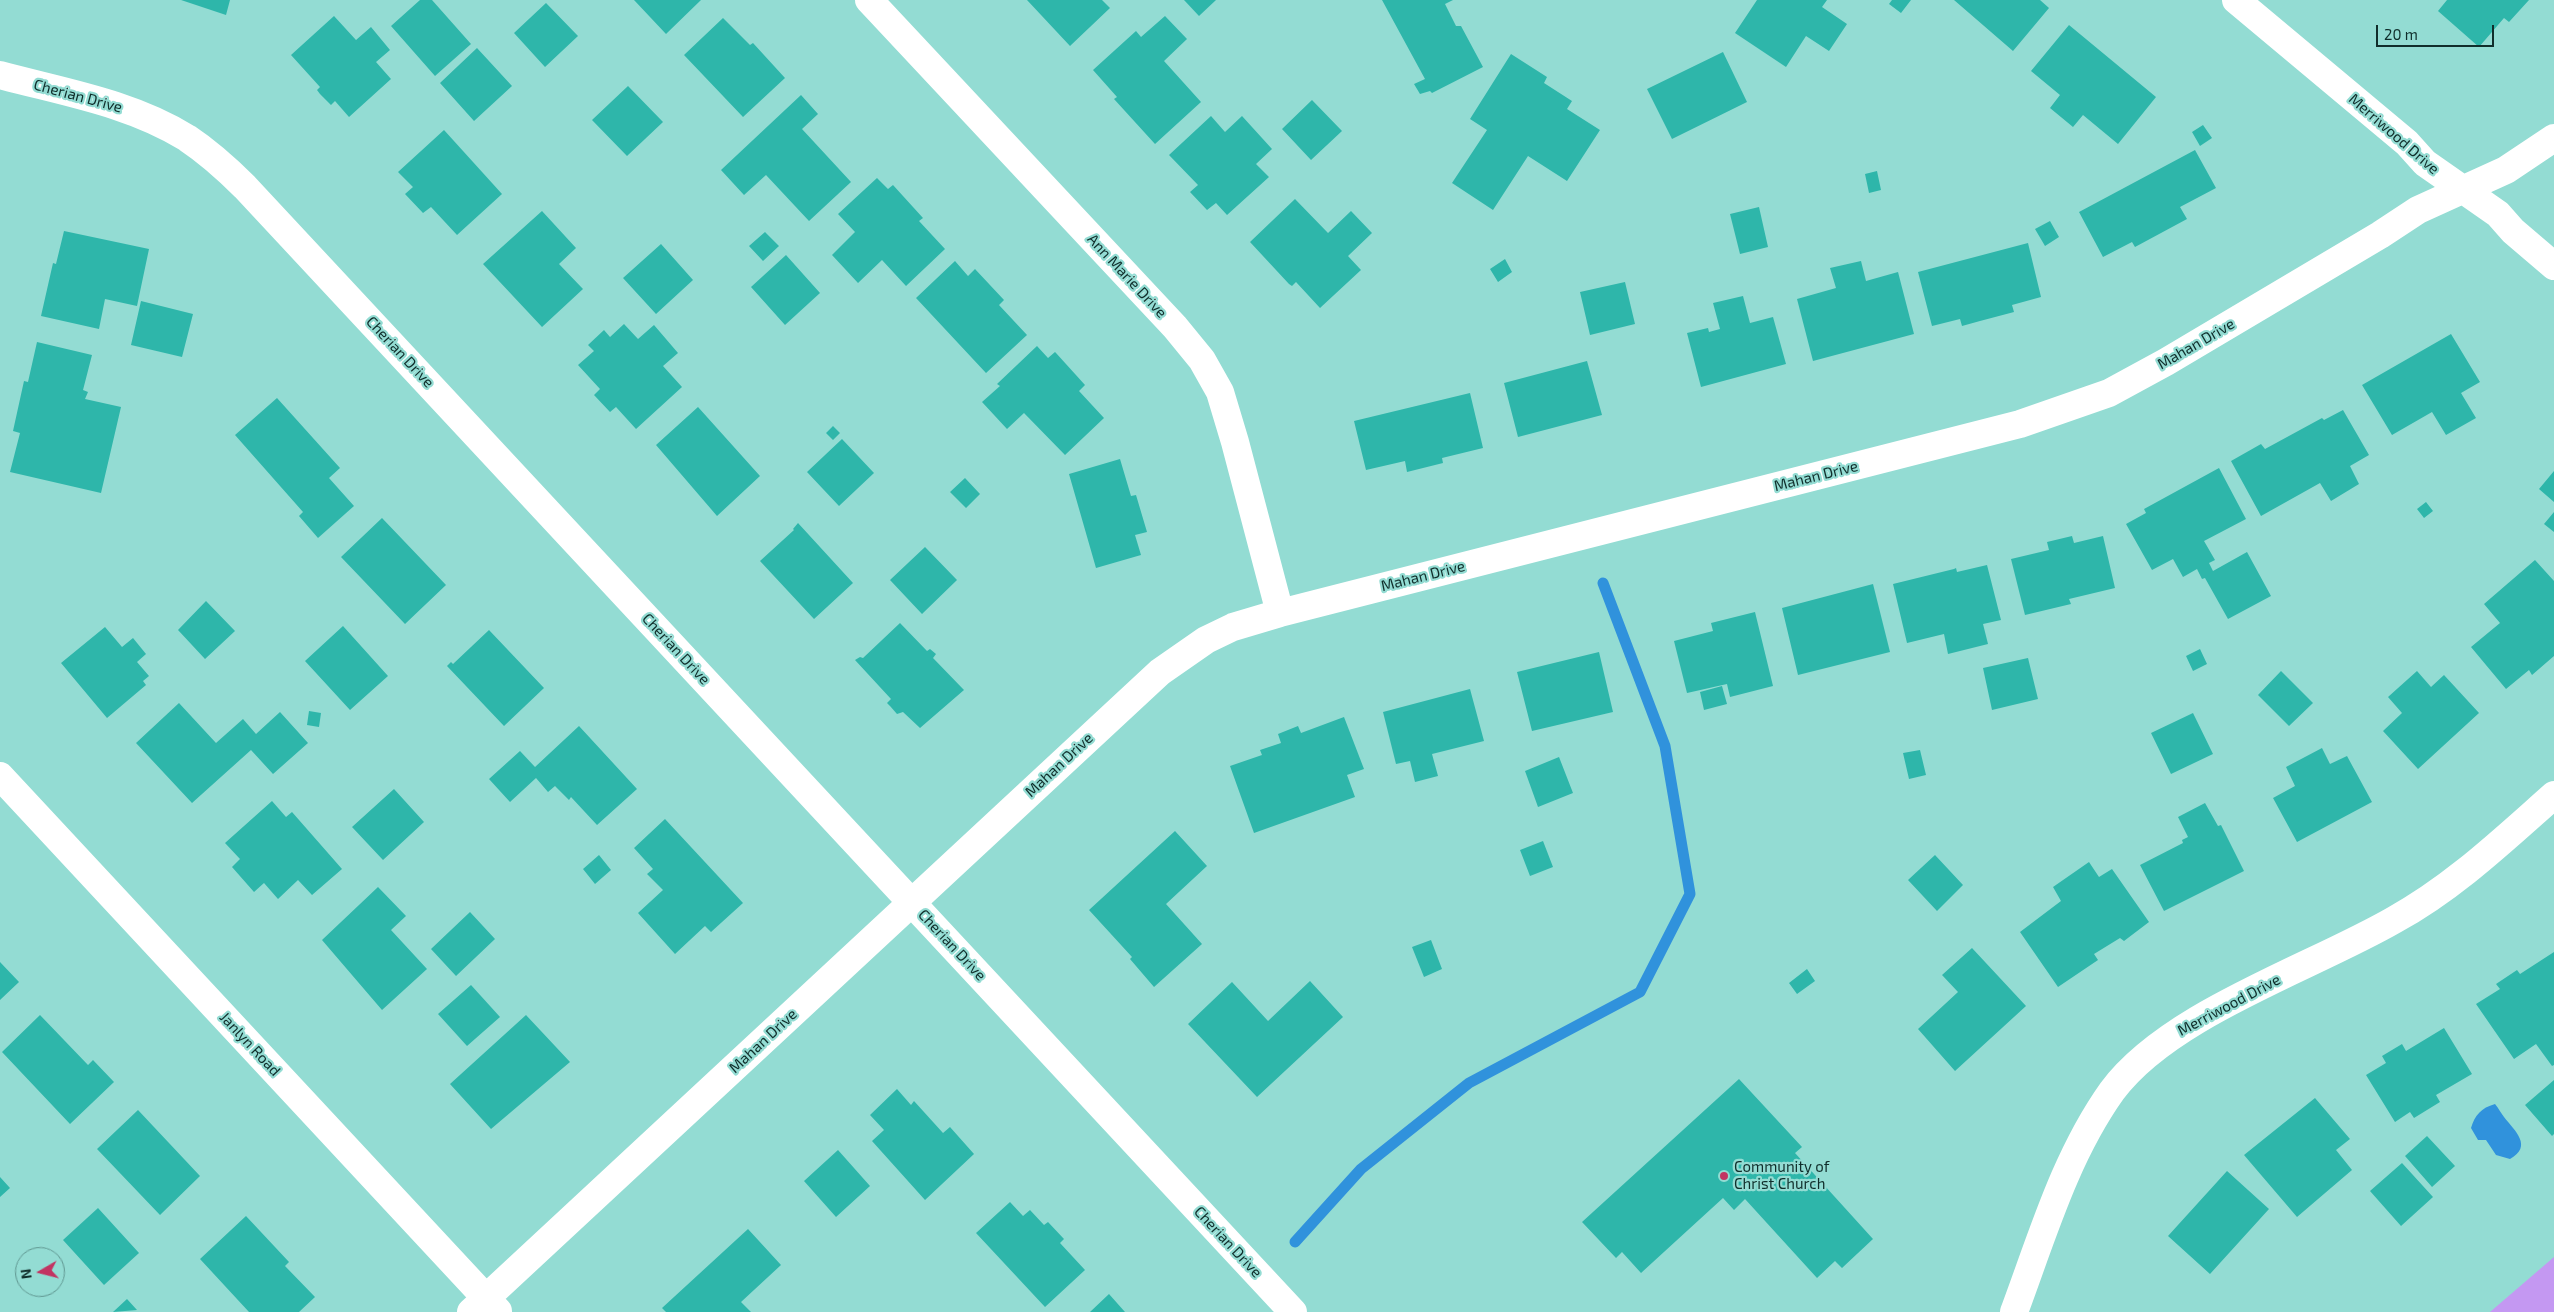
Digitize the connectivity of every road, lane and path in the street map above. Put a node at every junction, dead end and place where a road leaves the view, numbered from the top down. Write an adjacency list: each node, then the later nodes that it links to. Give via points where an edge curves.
1 (869, 0): 7 (street, Ann Marie Drive, via 1175,327 1202,360 1220,392 1236,442)
2 (2236, 0): 5 (street, Merriwood Drive, via 2407,143 2425,163)
3 (0, 75): 10 (street, Cherian Drive, via 118,106 153,120 218,160)
4 (2554, 138): 5 (street, Mahan Drive, via 2506,170)
5 (2462, 189): 6 (street, Merriwood Drive, via 2498,214); 7 (street, Mahan Drive, via 2418,210 2109,393 2020,424)
6 (2554, 266)
7 (1280, 613): 10 (street, Mahan Drive, via 1233,626 1206,640 1160,672)
8 (0, 776): 11 (street, Janlyn Road)
9 (2554, 795): 13 (street, Merriwood Drive, via 2448,886 2394,920 2226,1005 2170,1038 2139,1062 2113,1091 2078,1146)
10 (911, 901): 11 (street, Mahan Drive, via 544,1247); 12 (street, Cherian Drive)
11 (485, 1307)
12 (1293, 1312)
13 (2014, 1312)

